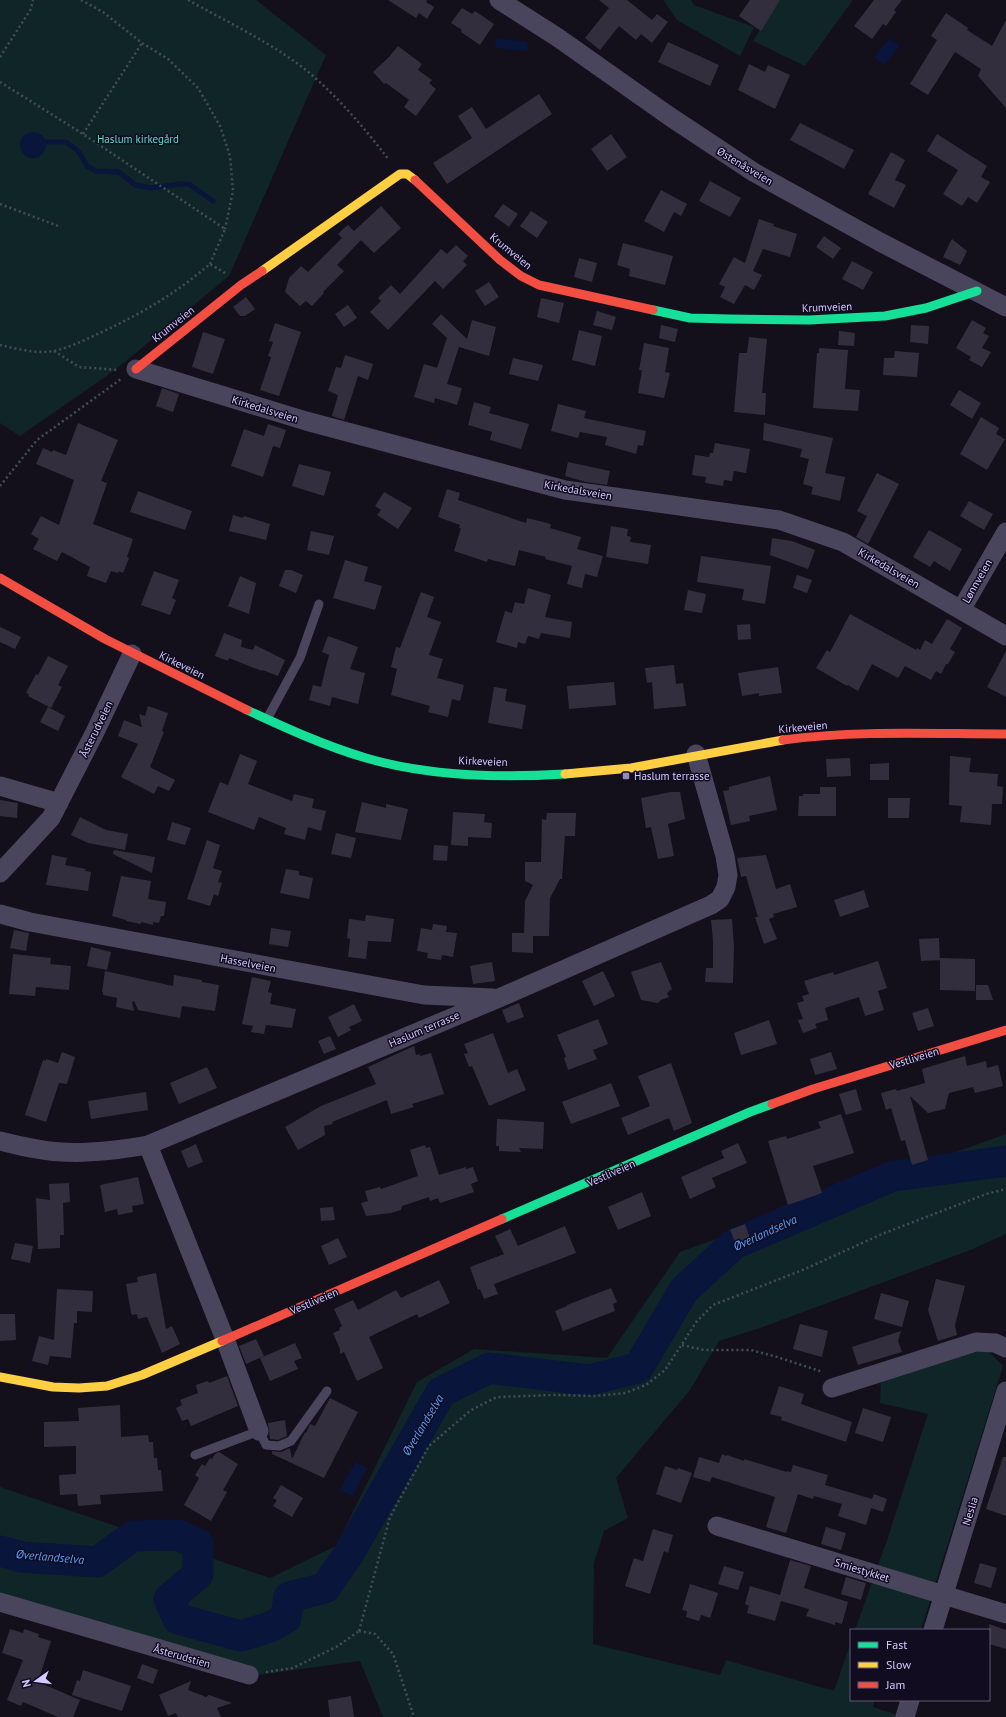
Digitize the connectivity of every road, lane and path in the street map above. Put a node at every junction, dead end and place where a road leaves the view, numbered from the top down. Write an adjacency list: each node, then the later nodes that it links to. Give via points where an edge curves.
1 (33, 0): 6 (path, via 31,9)
2 (81, 0): 5 (path, via 104,12)
3 (188, 0): 9 (path, via 294,61 318,81 369,133)
4 (498, 0): 15 (street, Østenåsveien, via 557,37 675,121 754,173 880,242)
5 (142, 43): 8 (path); 12 (path, via 168,59 198,88 220,126 230,156 233,191)
6 (0, 57)
7 (0, 82): 8 (path)
8 (82, 134): 12 (path)
9 (400, 174): 14 (street, Krumveien); 15 (street, Krumveien, via 407,174 416,180 500,260 521,276 539,285 690,318 809,320 885,316 926,308)
10 (0, 204): 11 (path)
11 (61, 228)
12 (225, 229): 13 (path)
13 (210, 264): 14 (path); 18 (path, via 168,297 143,312 77,343)
14 (241, 285): 19 (street, Krumveien)
15 (977, 291): 16 (street, Østenåsveien)
16 (1006, 306)
17 (0, 345): 18 (path, via 24,351)
18 (53, 351): 19 (path, via 79,367)
19 (136, 369): 20 (path, via 37,440); 24 (street, Kirkedalsveien, via 306,421 566,490 779,520 843,542)
20 (0, 486)
21 (1006, 532): 24 (street, Lønnveien)
22 (0, 578): 26 (street, Kirkeveien, via 68,620)
23 (319, 604): 27 (lane, via 300,658)
24 (961, 610): 25 (street, Kirkedalsveien)
25 (1006, 636)
26 (132, 654): 27 (street, Kirkeveien); 31 (street, Åsterudveien)
27 (267, 719): 29 (street, Kirkeveien, via 308,738 358,756 393,764 455,772 581,773)
28 (1006, 734): 29 (street, Kirkeveien, via 803,738)
29 (696, 754): 34 (street, Haslum terrasse, via 725,856 728,875 720,899 693,914)
30 (0, 786): 31 (street)
31 (59, 803): 32 (street, Åsterudveien, via 51,818)
32 (1, 870)
33 (0, 914): 34 (street, Hasselveien, via 38,924 417,994)
34 (499, 998): 37 (street, Haslum terrasse)
35 (1006, 1030): 39 (street, Vestliveien, via 813,1089 750,1112)
36 (0, 1140): 37 (street, Haslum terrasse, via 28,1148 60,1152 95,1153)
37 (148, 1145): 39 (street)
38 (1006, 1189): 40 (path, via 986,1194 882,1234 805,1269 726,1298 713,1305 697,1321)
39 (225, 1339): 42 (street, Vestliveien, via 142,1375 108,1386 73,1389 38,1386); 46 (street)
40 (682, 1344): 43 (path, via 704,1350 751,1350 839,1377); 53 (path, via 665,1370 646,1385 626,1393 595,1396 497,1397 471,1410 429,1446 390,1517)
41 (1006, 1348): 43 (street, via 995,1343 976,1342)
42 (0, 1377)
43 (840, 1385)
44 (327, 1391): 46 (lane, via 291,1441 279,1446 266,1445)
45 (1006, 1391): 49 (street, Neslia)
46 (259, 1431): 47 (lane)
47 (195, 1455)
48 (717, 1526): 49 (street, Smiestykket)
49 (944, 1595): 51 (street, Smiestykket); 52 (street, Neslia)
50 (0, 1602): 54 (street, Åsterudstien)
51 (1006, 1614)
52 (933, 1629)
53 (359, 1631): 54 (path, via 338,1646 293,1668); 56 (path, via 376,1634 392,1654)
54 (249, 1675)
55 (910, 1701): 57 (street)
56 (414, 1717)
57 (905, 1717)

